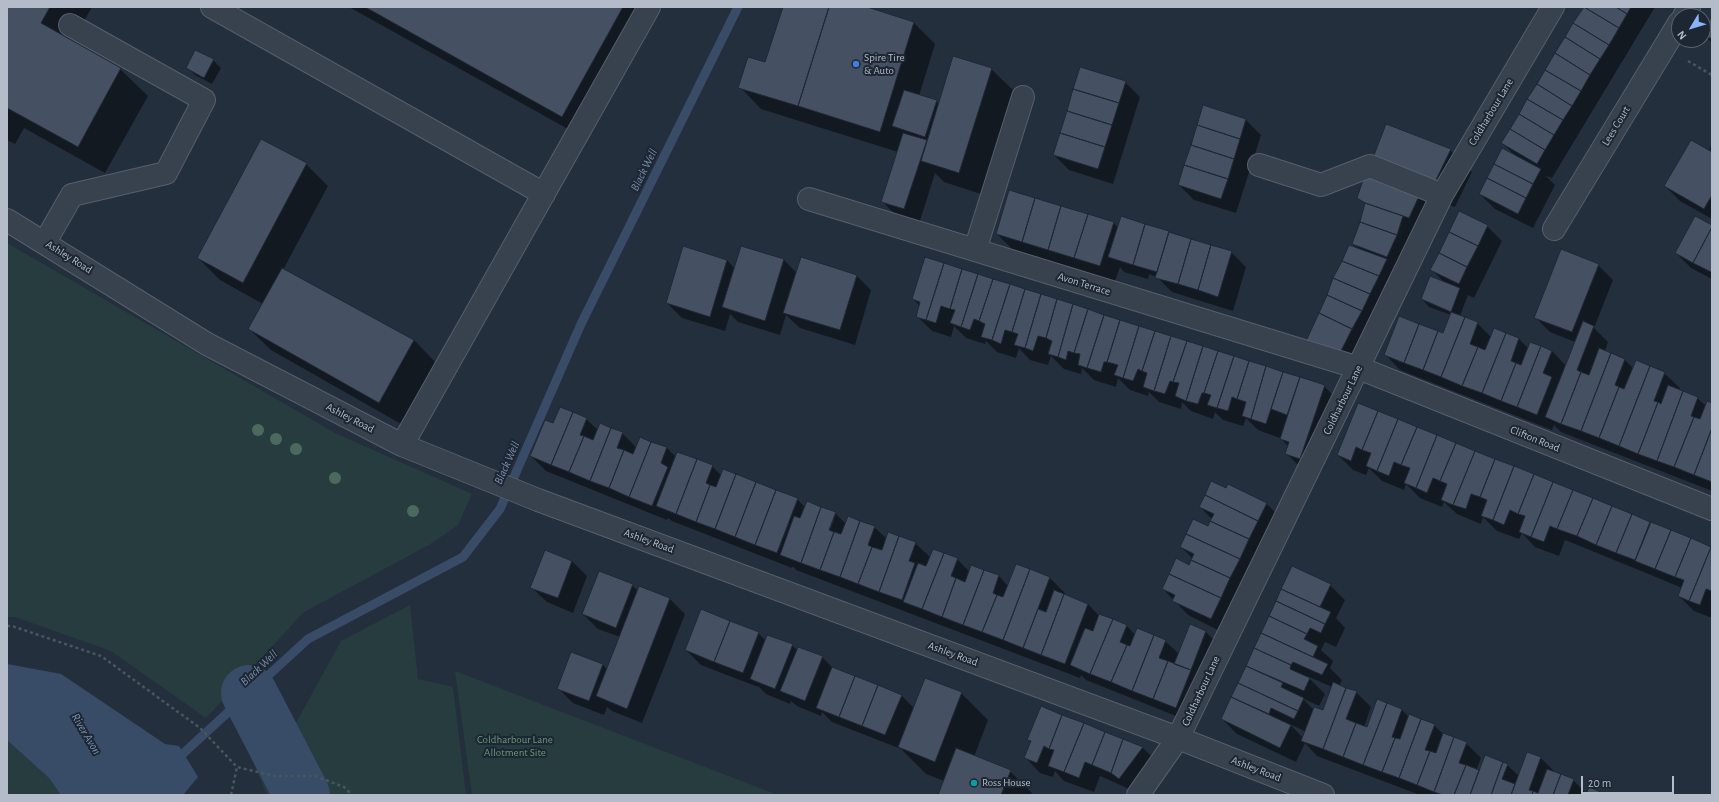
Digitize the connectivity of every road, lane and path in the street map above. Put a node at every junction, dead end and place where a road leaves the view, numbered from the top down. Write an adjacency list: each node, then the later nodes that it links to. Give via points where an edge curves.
1 (212, 7): 8 (street)
2 (649, 7): 8 (street)
3 (1553, 7): 9 (street, Coldharbour Lane)
4 (70, 25): 13 (street, via 204,100 166,173 72,195)
5 (1671, 37): 12 (street, Lees Court)
6 (1023, 97): 14 (street)
7 (1259, 165): 9 (street, via 1321,185 1370,166)
8 (544, 194): 16 (street)
9 (1442, 195): 15 (street, Coldharbour Lane)
10 (810, 199): 14 (street, Avon Terrace)
11 (7, 220): 13 (street, Ashley Road)
12 (1554, 229)
13 (45, 242): 16 (street, Ashley Road, via 207,344)
14 (975, 250): 15 (street, Avon Terrace)
15 (1359, 368): 17 (street, Clifton Road); 19 (street, Coldharbour Lane)
16 (402, 445): 19 (street, Ashley Road, via 538,500)
17 (1712, 509)
18 (7, 626): 20 (path, via 100,656 200,728)
19 (1178, 738): 23 (street, Coldharbour Lane); 24 (street, Ashley Road)
20 (238, 767): 21 (path); 22 (path, via 275,776 315,776 344,788)
21 (231, 795)
22 (352, 795)
23 (1138, 795)
24 (1323, 795)

